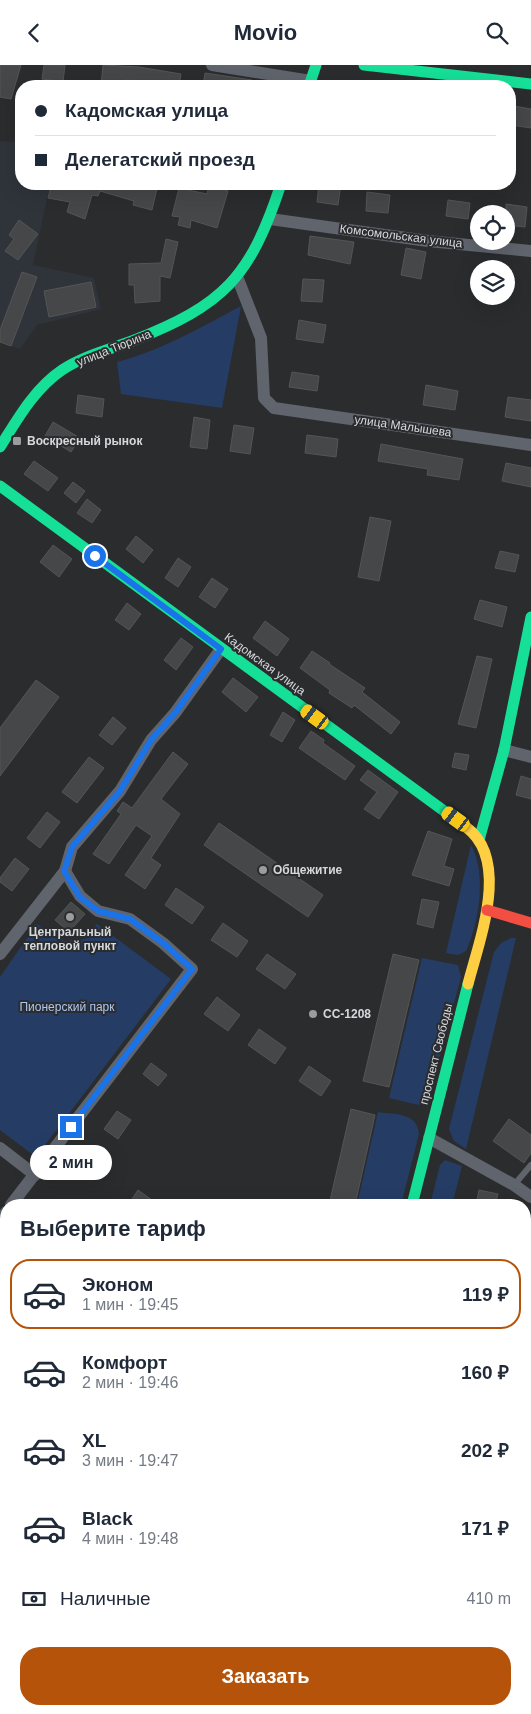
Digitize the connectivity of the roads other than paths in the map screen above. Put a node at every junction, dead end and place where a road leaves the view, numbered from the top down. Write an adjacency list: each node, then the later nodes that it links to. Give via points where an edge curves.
1 (212, 65): 4 (street)
2 (316, 65): 5 (street)
3 (364, 65): 6 (street)
4 (294, 80)
5 (311, 80)
6 (496, 80)
7 (516, 82): 8 (street)
8 (531, 84)
9 (279, 190): 10 (street, улица Тюрина)
10 (270, 219): 11 (street, Комсомольская улица, via 428,241); 12 (street, улица Тюрина, via 252,259)
11 (531, 251)
12 (238, 279): 13 (street, улица Тюрина, via 196,312 61,371); 14 (street, улица Малышева, via 261,338 264,398 274,408)
13 (4, 433): 15 (street, улица Тюрина)
14 (531, 445)
15 (0, 447)
16 (0, 486): 18 (street, Кадомская улица)
17 (531, 620): 19 (street)
18 (221, 649): 21 (street, Кадомская улица, via 472,831); 22 (street, via 175,713 151,740 120,791 72,847)
19 (504, 750): 20 (street); 21 (street)
20 (531, 757)
21 (479, 840): 23 (street, Кадомская улица, via 491,870)
22 (64, 871): 25 (street); 29 (street, via 80,897 98,911 130,919 192,969)
23 (488, 909): 24 (street); 26 (street, проспект Свободы)
24 (531, 923)
25 (0, 954)
26 (429, 1138): 30 (street); 33 (street, проспект Свободы)
27 (0, 1148): 29 (street)
28 (531, 1165): 30 (lane)
29 (35, 1175): 32 (street)
30 (514, 1185): 31 (street)
31 (531, 1197)
32 (16, 1199)
33 (414, 1199)

